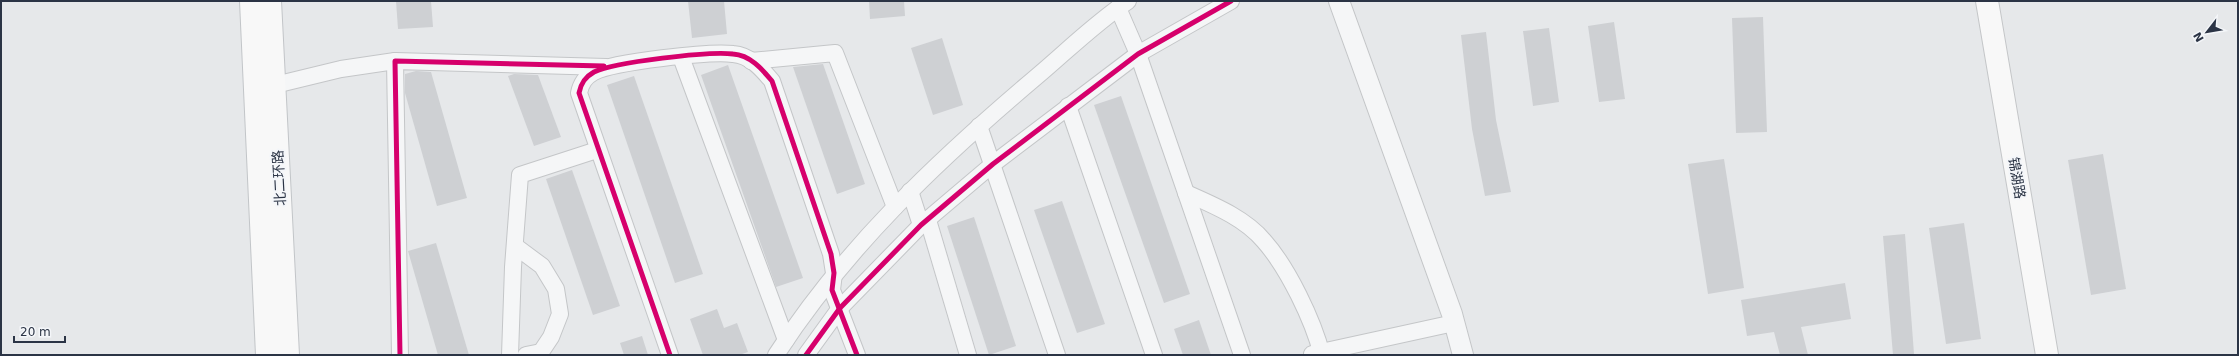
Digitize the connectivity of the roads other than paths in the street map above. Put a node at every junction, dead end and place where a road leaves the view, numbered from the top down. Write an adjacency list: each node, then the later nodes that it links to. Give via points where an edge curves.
1 (251, 1): 27 (main road, 北二环路)
2 (270, 1): 12 (main road, 北二环路)
3 (1231, 1): 7 (street)
4 (1339, 1): 24 (street)
5 (1986, 1): 41 (main road, 锦湖路)
6 (1123, 5): 7 (street); 14 (street)
7 (1138, 54): 13 (street); 18 (street)
8 (681, 57): 10 (street, via 734,54); 11 (street); 25 (street)
9 (395, 61): 11 (street); 12 (street, via 341,69); 29 (street)
10 (751, 61): 19 (street, via 835,53); 22 (street, via 772,81 831,254)
11 (608, 66): 15 (street, via 593,73 581,83 578,93)
12 (274, 85): 28 (main road, 北二环路)
13 (1068, 106): 16 (street); 38 (street)
14 (979, 126): 16 (street); 17 (street)
15 (597, 150): 21 (street, via 520,175); 32 (street)
16 (993, 164): 20 (street); 37 (street)
17 (910, 191): 19 (street); 20 (street)
18 (1186, 193): 26 (street, via 1216,206 1247,225 1264,240 1288,276 1309,318); 39 (street)
19 (895, 207): 22 (street)
20 (924, 222): 23 (street); 36 (street)
21 (515, 246): 30 (street); 31 (street, via 542,266 556,289 560,314 551,338 541,352)
22 (834, 274): 23 (street, via 832,290); 25 (street)
23 (840, 308): 34 (street); 35 (street)
24 (1454, 323): 26 (street); 40 (street)
25 (786, 340): 33 (street)
26 (1318, 354)
27 (267, 355)
28 (288, 355)
29 (400, 355)
30 (510, 355)
31 (526, 355)
32 (670, 355)
33 (776, 355)
34 (806, 355)
35 (857, 355)
36 (968, 355)
37 (1057, 355)
38 (1154, 355)
39 (1242, 355)
40 (1463, 355)
41 (2047, 355)

